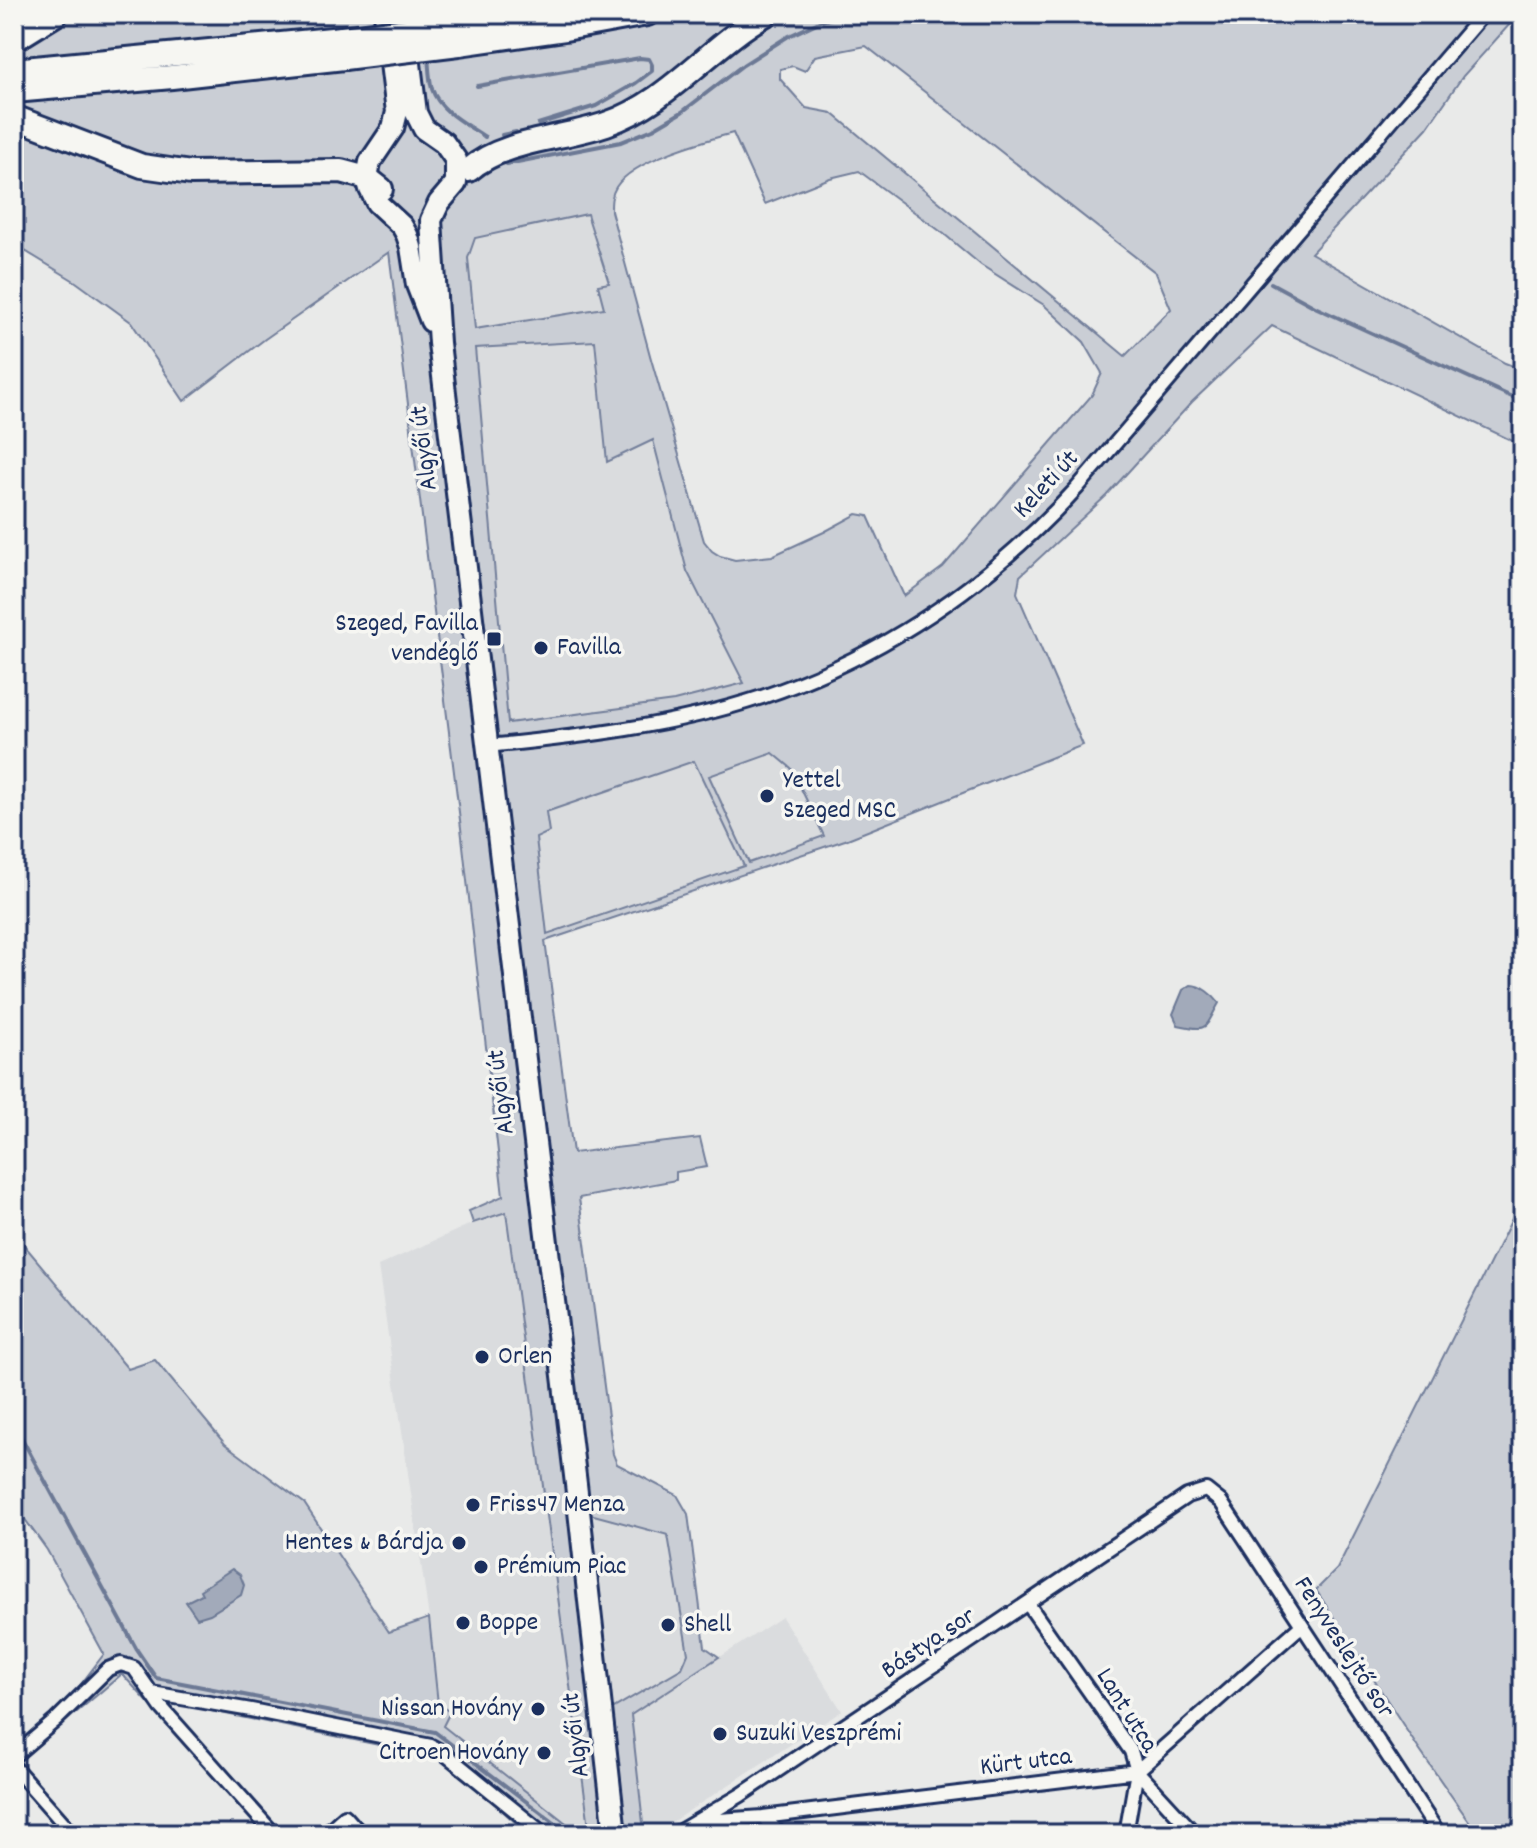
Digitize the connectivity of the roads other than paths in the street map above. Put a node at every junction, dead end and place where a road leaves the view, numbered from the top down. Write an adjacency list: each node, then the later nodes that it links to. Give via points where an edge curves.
1 (56, 14): 11 (highway)
2 (385, 14): 17 (main road, via 397,112 393,128 370,162)
3 (393, 14): 17 (main road, via 406,125)
4 (404, 14): 18 (main road, via 416,113 424,129 456,160 456,183)
5 (411, 14): 16 (main road, via 423,106 453,135)
6 (527, 14): 10 (highway)
7 (647, 14): 10 (highway, via 565,29)
8 (766, 14): 16 (highway, via 641,109 608,124 496,152)
9 (1483, 14): 21 (street, Keleti út, via 1077,488 1015,550 953,600 860,656 759,698 622,729)
10 (458, 34): 12 (highway, bridge)
11 (14, 40)
12 (343, 48): 13 (highway); 14 (highway, via 172,77)
13 (14, 70)
14 (14, 91)
15 (14, 117): 17 (highway, via 161,170 341,171)
16 (469, 170): 18 (main road, via 458,200)
17 (374, 183): 19 (main road, via 370,189 377,203 402,226)
18 (438, 213): 19 (main road); 20 (main road)
19 (408, 225): 20 (main road, via 417,285)
20 (439, 343): 21 (main road, Algyői út)
21 (487, 746): 37 (main road, Algyői út)
22 (1206, 1490): 23 (street, Bástya sor, via 1187,1496); 24 (street, Fenyveslejtő sor, via 1221,1502)
23 (1028, 1604): 28 (street, Lant utca, via 1131,1751); 29 (street, Bástya sor)
24 (1301, 1626): 28 (street); 42 (street, Fenyveslejtő sor)
25 (152, 1693): 26 (street, via 134,1668 121,1664 108,1669); 33 (street); 36 (street, via 431,1746)
26 (14, 1756)
27 (14, 1767): 32 (street)
28 (1137, 1771): 30 (street, Kürt utca); 40 (street); 41 (street, Lant utca)
29 (741, 1795): 30 (street); 31 (street, Bástya sor)
30 (760, 1817): 31 (street, Kürt utca); 39 (street)
31 (703, 1819): 38 (street, Bástya sor)
32 (73, 1834)
33 (274, 1834)
34 (325, 1834): 35 (street, via 345,1816)
35 (361, 1834)
36 (544, 1834)
37 (615, 1834)
38 (675, 1834)
39 (780, 1834)
40 (1126, 1834)
41 (1195, 1834)
42 (1439, 1834)

